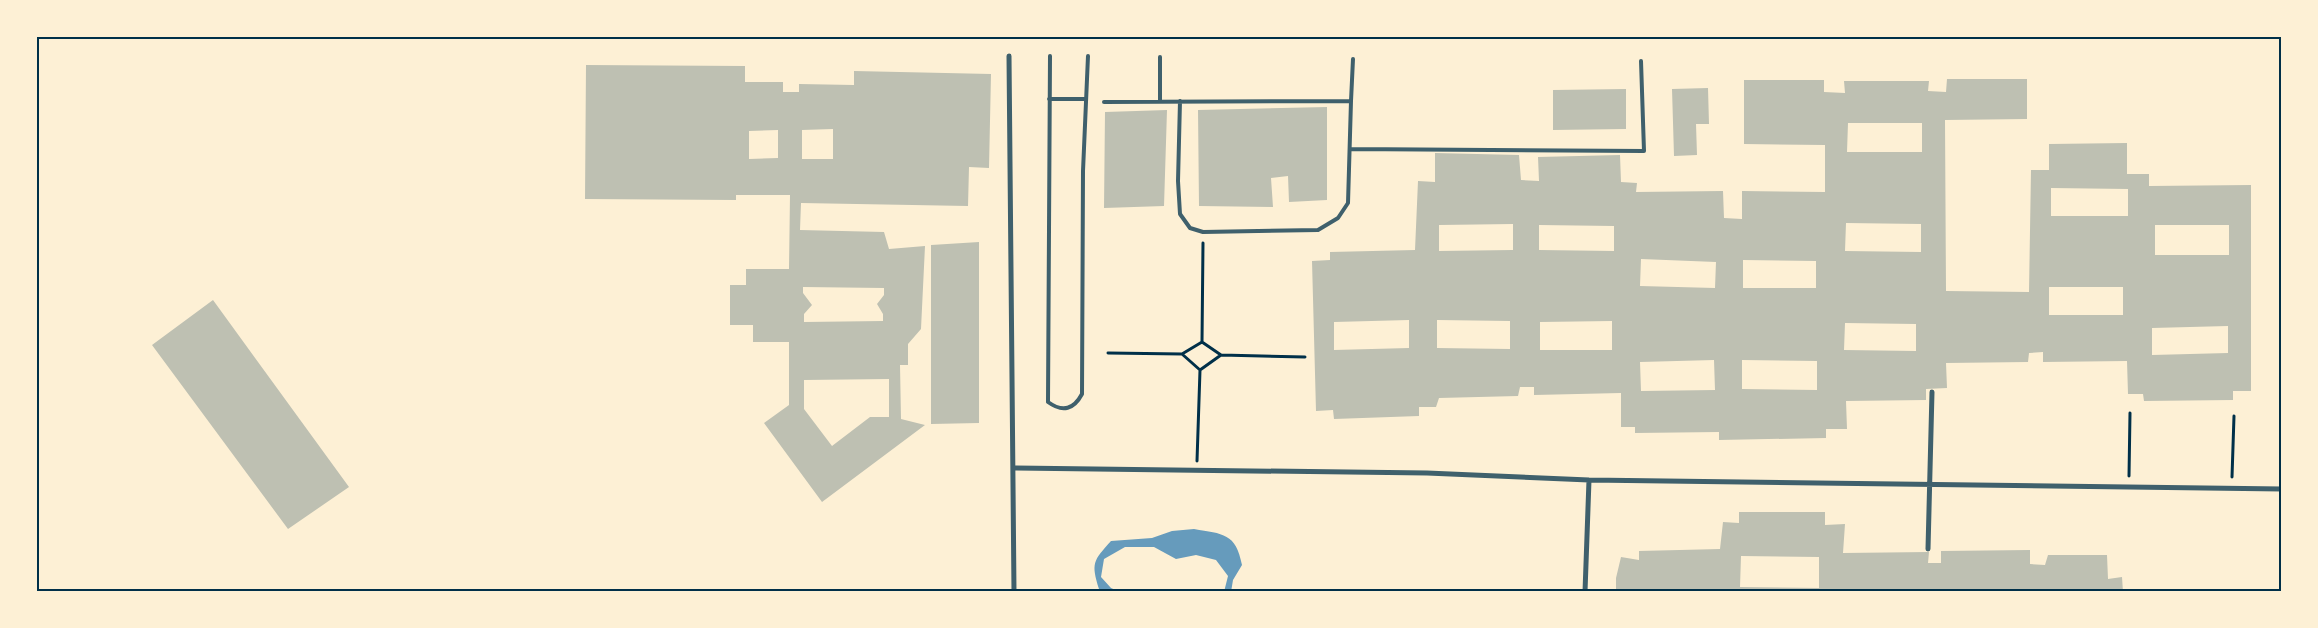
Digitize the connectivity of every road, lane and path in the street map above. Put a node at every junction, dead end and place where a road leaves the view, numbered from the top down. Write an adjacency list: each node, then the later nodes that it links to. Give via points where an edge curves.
1 (1009, 56): 24 (street)
2 (1050, 56): 7 (lane)
3 (1088, 56): 8 (lane)
4 (1160, 57): 9 (lane)
5 (1353, 58): 11 (lane)
6 (1641, 61): 13 (lane, via 1644,150)
7 (1049, 99): 8 (lane); 8 (lane, via 1048,402 1066,409 1077,404 1082,394)
8 (1086, 99)
9 (1160, 100): 10 (lane); 12 (lane)
10 (1180, 101): 11 (lane); 14 (lane, via 1180,214 1190,228)
11 (1351, 101): 13 (lane)
12 (1104, 102)
13 (1350, 149): 14 (lane, via 1348,203 1338,218 1318,230)
14 (1203, 232): 15 (path)
15 (1202, 342): 17 (path); 18 (path)
16 (1108, 353): 17 (path)
17 (1182, 354): 20 (path)
18 (1221, 355): 19 (path); 20 (path)
19 (1305, 357)
20 (1200, 370): 25 (path)
21 (1932, 392): 27 (street)
22 (2130, 413): 28 (path)
23 (2234, 416): 29 (path)
24 (1013, 468): 25 (street); 32 (street)
25 (1197, 470): 26 (street)
26 (1589, 480): 27 (street); 33 (street)
27 (1930, 485): 28 (street); 31 (street)
28 (2129, 487): 29 (street)
29 (2231, 488): 30 (street)
30 (2282, 489)
31 (1928, 549)
32 (1014, 592)
33 (1585, 592)

